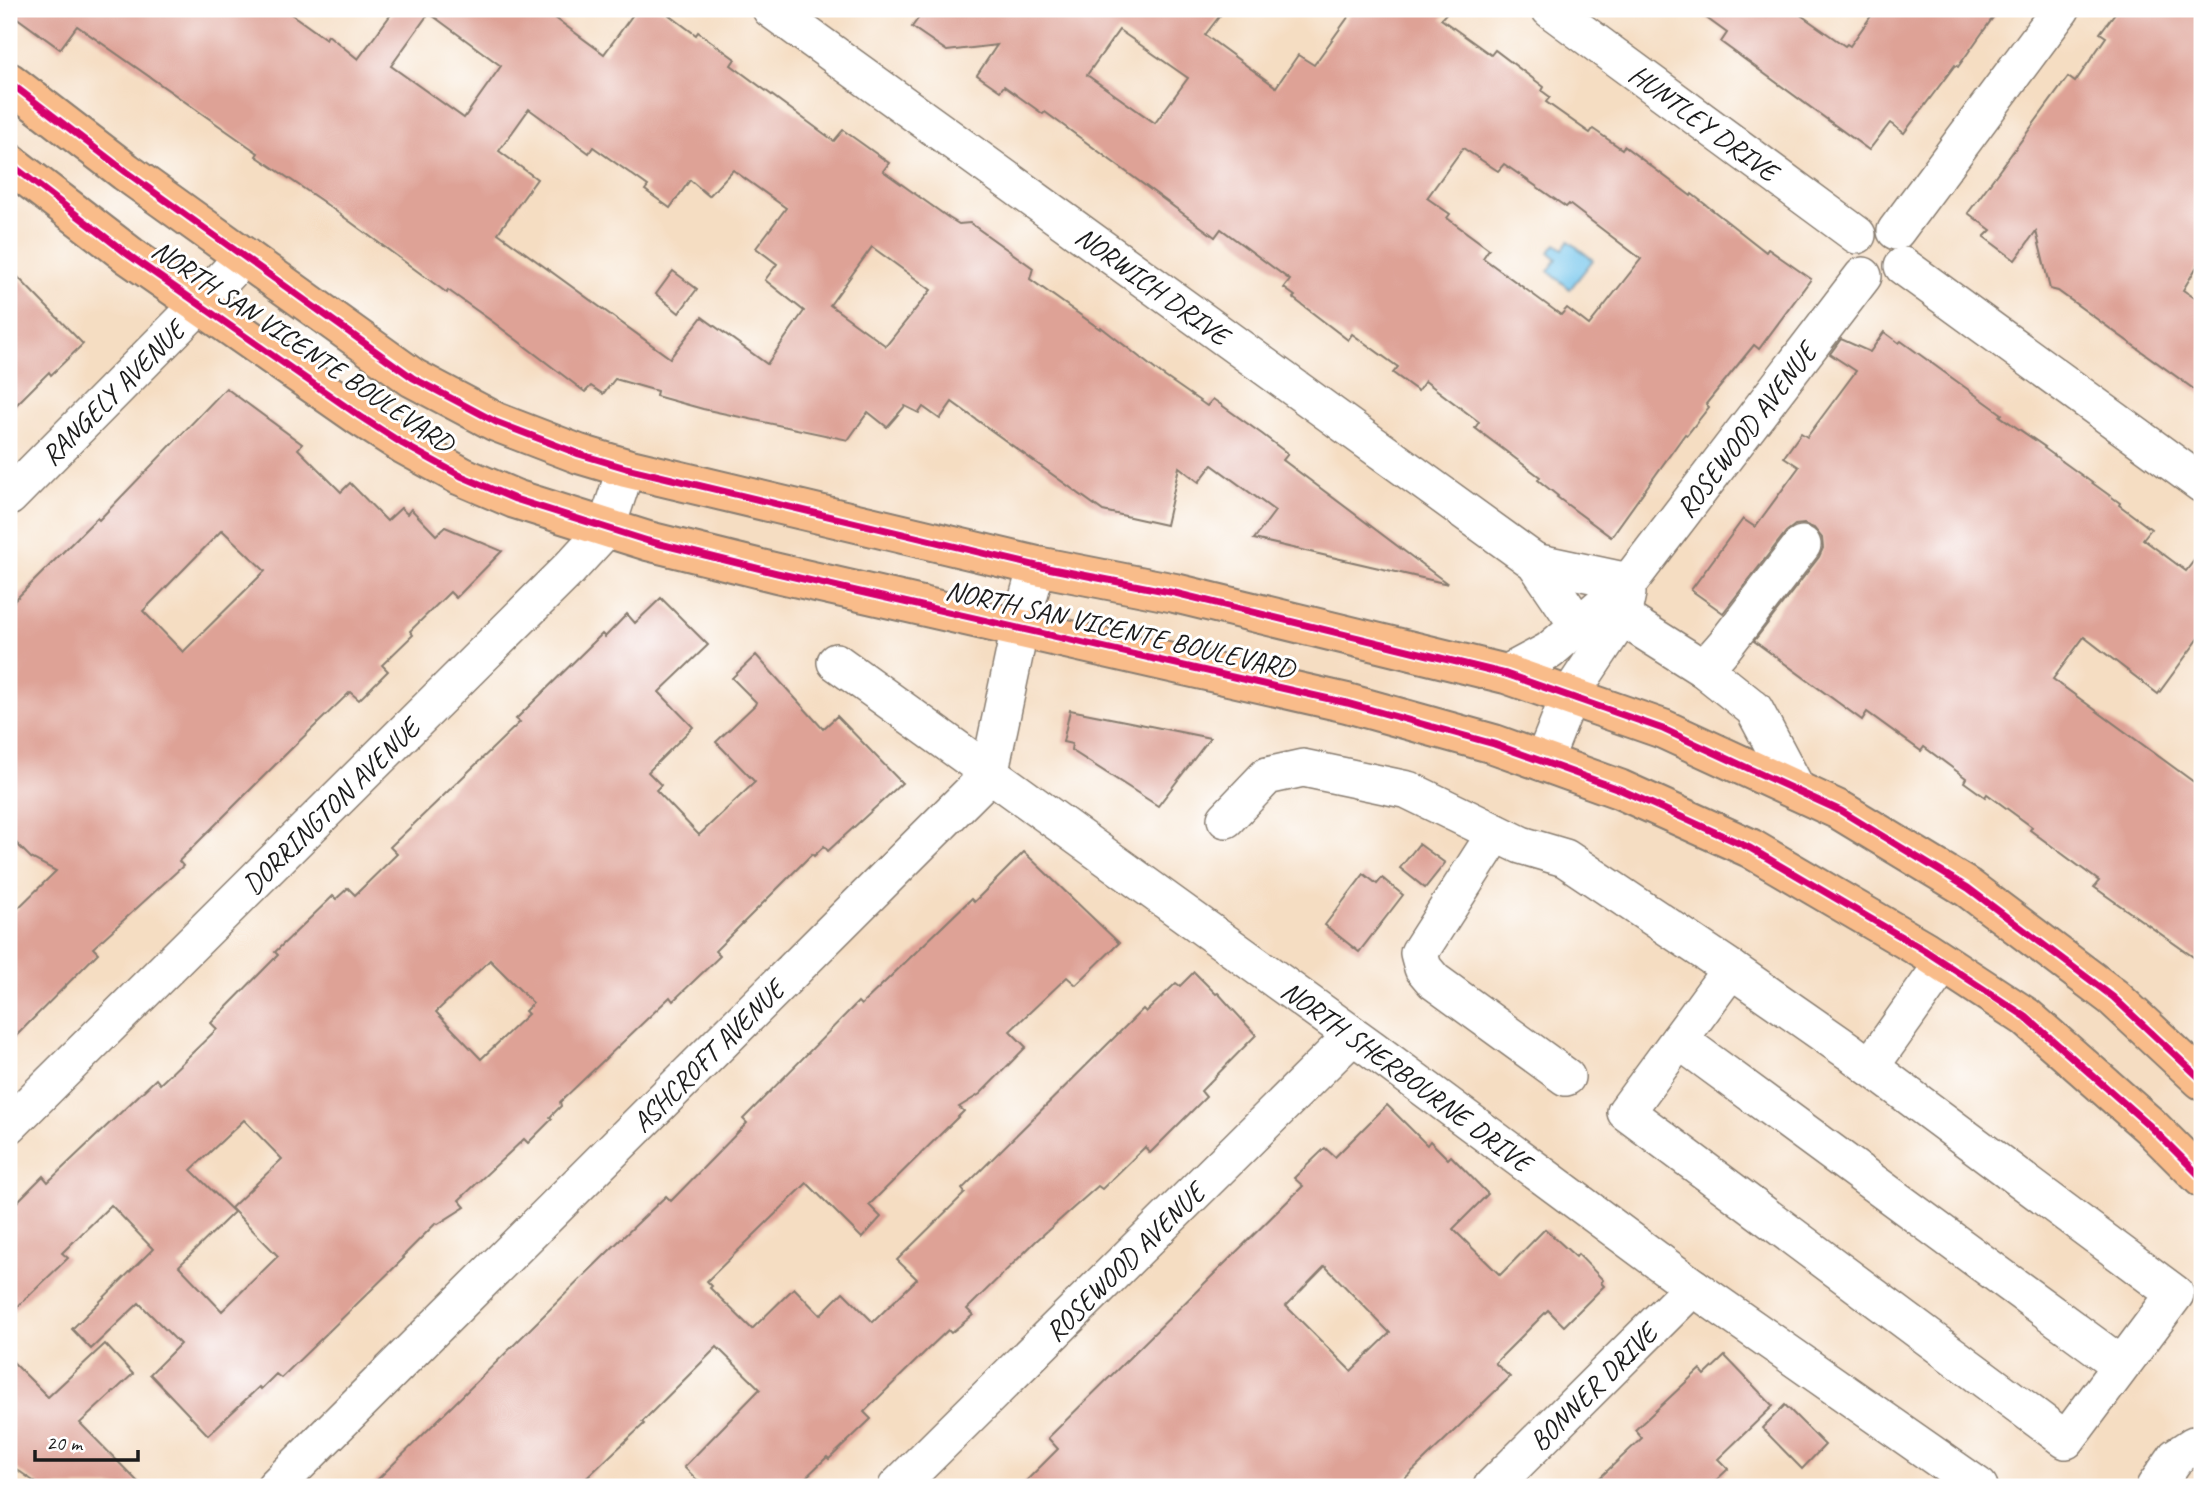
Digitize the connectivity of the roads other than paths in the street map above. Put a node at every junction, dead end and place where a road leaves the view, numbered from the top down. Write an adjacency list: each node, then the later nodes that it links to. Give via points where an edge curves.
1 (771, 9): 16 (street, NORWICH DRIVE)
2 (1550, 9): 6 (street, HUNTLEY DRIVE)
3 (2061, 9): 7 (street)
4 (9, 82): 8 (main road, NORTH SAN VICENTE BOULEVARD)
5 (9, 163): 10 (main road, NORTH SAN VICENTE BOULEVARD)
6 (1857, 235): 7 (street, via 1882,226); 9 (street, via 1851,252)
7 (1899, 249): 9 (street, via 1889,278); 12 (street)
8 (244, 256): 10 (street, RANGELY AVENUE); 11 (main road, NORTH SAN VICENTE BOULEVARD, via 433,390 496,422)
9 (1863, 276): 18 (street, ROSEWOOD AVENUE)
10 (199, 305): 13 (street, RANGELY AVENUE); 14 (main road, NORTH SAN VICENTE BOULEVARD, via 358,415 461,476)
11 (626, 468): 14 (street, DORRINGTON AVENUE); 17 (main road, NORTH SAN VICENTE BOULEVARD)
12 (2202, 484)
13 (9, 497)
14 (606, 529): 21 (main road, NORTH SAN VICENTE BOULEVARD); 38 (street, DORRINGTON AVENUE)
15 (1802, 545): 23 (street)
16 (1535, 562): 18 (street, NORWICH DRIVE); 20 (street, NORWICH DRIVE)
17 (1037, 566): 21 (street); 24 (main road, NORTH SAN VICENTE BOULEVARD, via 1175,593)
18 (1629, 582): 19 (street, ROSEWOOD AVENUE); 20 (street, ROSEWOOD AVENUE)
19 (1622, 617): 23 (street); 25 (street, ROSEWOOD AVENUE)
20 (1578, 625): 24 (street, ROSEWOOD AVENUE, via 1549,651)
21 (1020, 628): 26 (main road, NORTH SAN VICENTE BOULEVARD, via 1347,703); 27 (street)
22 (836, 662): 27 (street, NORTH SHERBOURNE DRIVE)
23 (1704, 669): 28 (street, via 1754,709)
24 (1506, 674): 25 (main road, NORTH SAN VICENTE BOULEVARD)
25 (1570, 695): 26 (street, ROSEWOOD AVENUE); 28 (main road, NORTH SAN VICENTE BOULEVARD, via 1663,729)
26 (1543, 762): 31 (main road, NORTH SAN VICENTE BOULEVARD, via 1619,789 1750,848)
27 (989, 775): 33 (street, NORTH SHERBOURNE DRIVE); 43 (street, ASHCROFT AVENUE)
28 (1797, 790): 37 (main road, NORTH SAN VICENTE BOULEVARD, via 1841,811 1968,888 2113,997)
29 (1226, 819): 30 (street, via 1267,776 1303,768 1408,790)
30 (1496, 833): 32 (street, via 1565,858); 36 (street, via 1419,953 1423,968 1434,981)
31 (1934, 957): 35 (street); 39 (main road, NORTH SAN VICENTE BOULEVARD, via 2026,1017)
32 (1731, 969): 34 (street); 35 (street)
33 (1352, 1036): 40 (street, NORTH SHERBOURNE DRIVE); 44 (street, ROSEWOOD AVENUE)
34 (1679, 1040): 41 (street); 41 (street, via 1626,1112 2055,1432 2066,1440)
35 (1860, 1060): 41 (street, via 2175,1294)
36 (1566, 1077)
37 (2202, 1080)
38 (9, 1125)
39 (2202, 1178)
40 (1693, 1287): 45 (street, BONNER DRIVE); 46 (street, NORTH SHERBOURNE DRIVE)
41 (2120, 1365)
42 (2202, 1451): 47 (street, via 2194,1445 2176,1457)
43 (275, 1487)
44 (897, 1487)
45 (1492, 1487)
46 (1979, 1487)
47 (2155, 1487)

